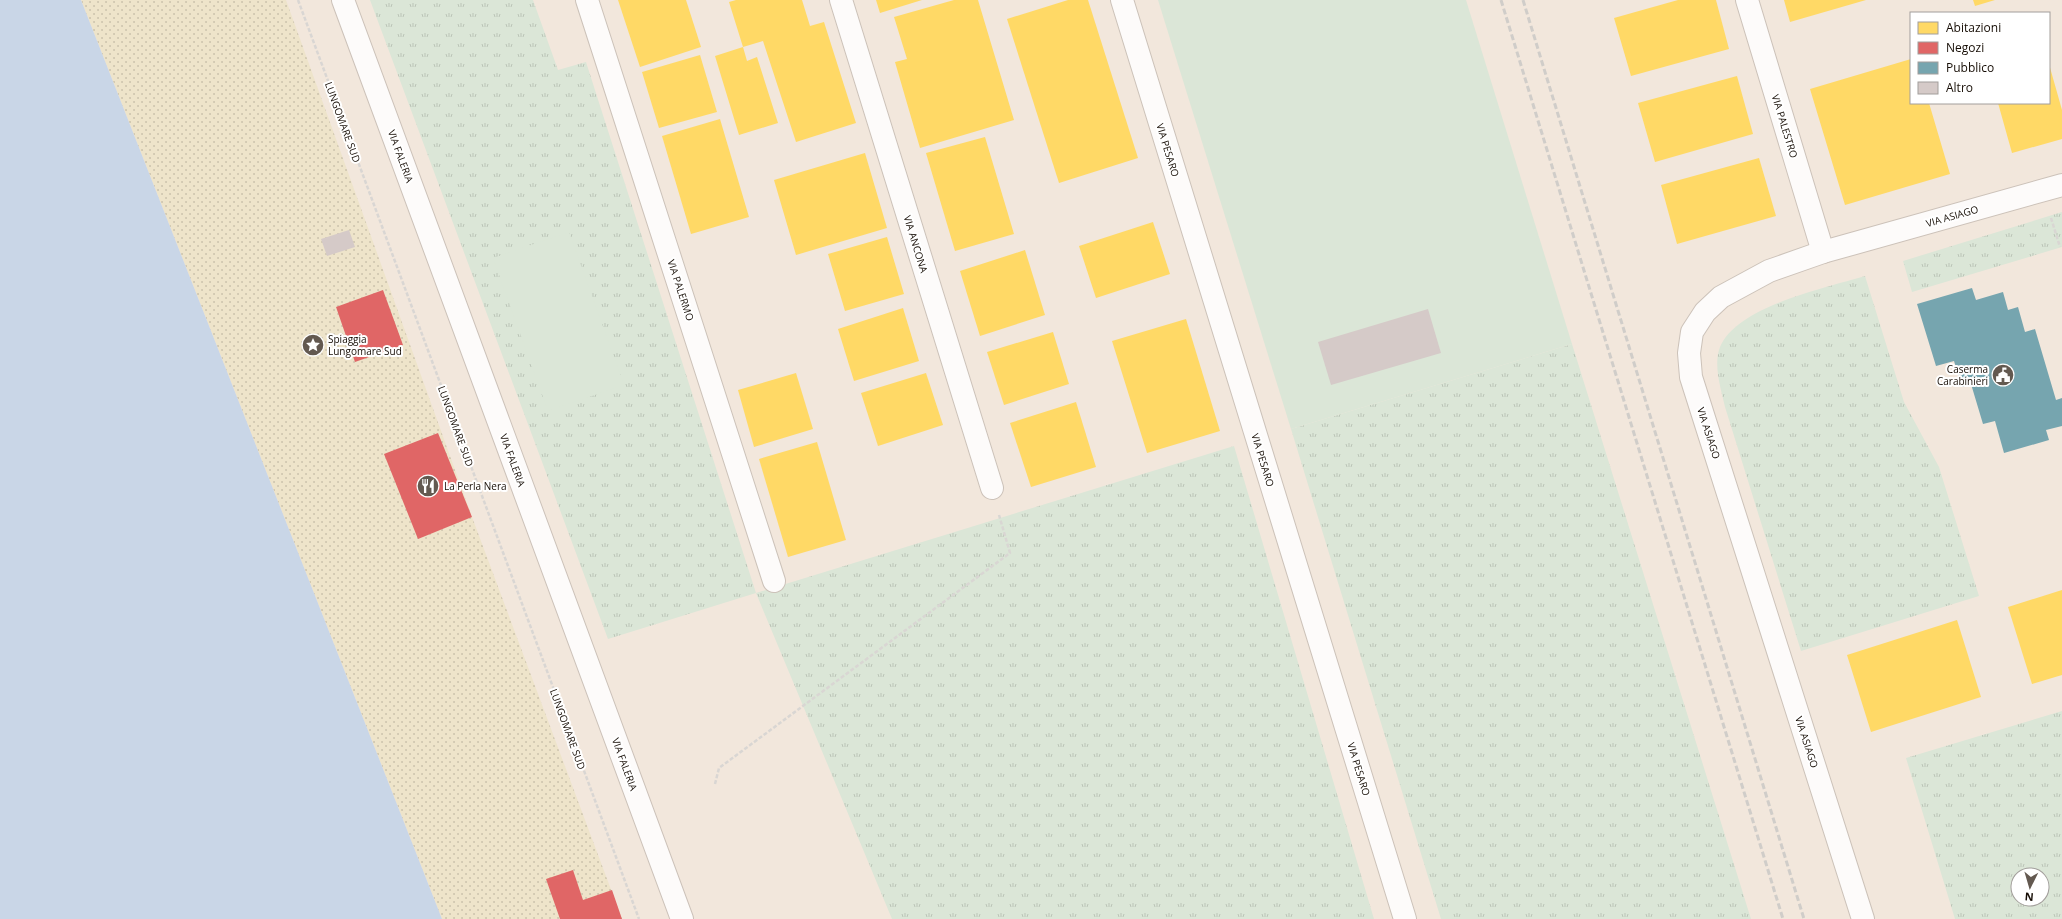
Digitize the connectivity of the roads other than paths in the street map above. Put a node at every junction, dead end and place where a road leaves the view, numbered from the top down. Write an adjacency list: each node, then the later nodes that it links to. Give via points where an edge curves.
1 (343, 0): 10 (street, VIA FALERIA)
2 (587, 0): 9 (street, VIA PALERMO)
3 (841, 0): 8 (street, VIA ANCONA)
4 (1122, 0): 11 (street, VIA PESARO)
5 (1747, 0): 7 (street, VIA PALESTRO)
6 (2062, 185): 7 (street, VIA ASIAGO)
7 (1823, 252): 12 (street, VIA ASIAGO, via 1769,271 1721,297 1705,312 1692,332 1689,353 1691,377)
8 (992, 488)
9 (774, 581)
10 (682, 919)
11 (1405, 919)
12 (1863, 919)

